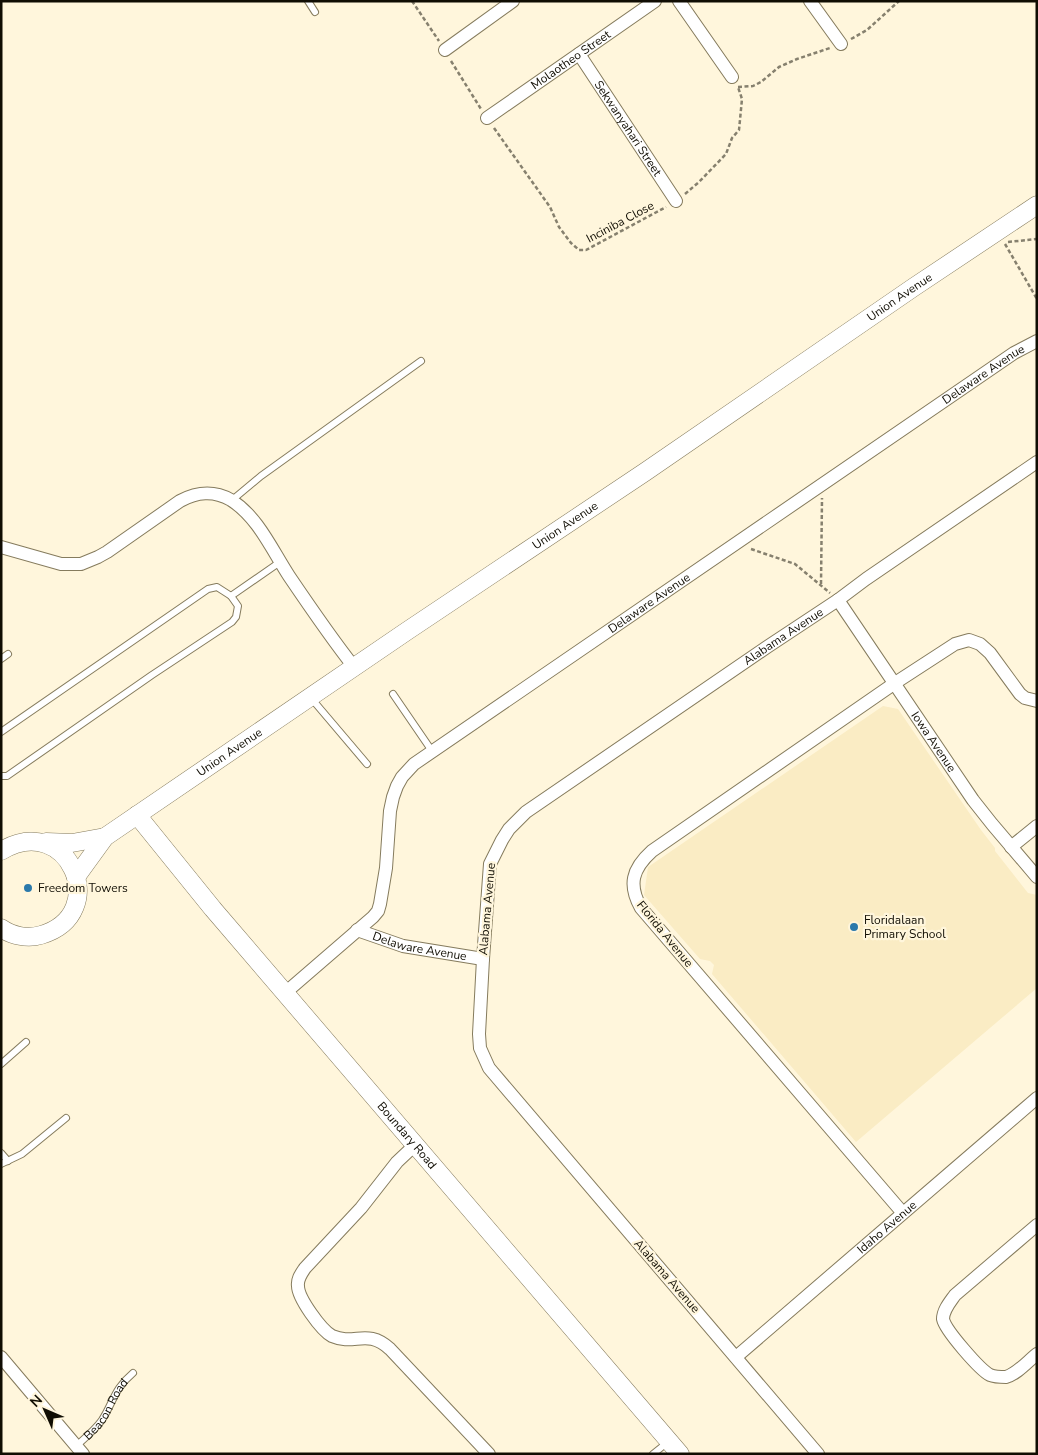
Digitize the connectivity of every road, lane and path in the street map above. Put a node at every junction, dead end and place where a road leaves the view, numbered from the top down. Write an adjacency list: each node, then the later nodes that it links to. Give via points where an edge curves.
1 (308, 1): 7 (lane)
2 (513, 1): 9 (street)
3 (655, 1): 10 (street, Molaotheo Street)
4 (679, 1): 11 (street)
5 (810, 1): 8 (street)
6 (899, 1): 8 (path, via 867,30)
7 (315, 12)
8 (841, 44): 11 (path, via 779,67 753,86)
9 (445, 50)
10 (579, 54): 12 (street, Molaotheo Street); 13 (street, Sekwanyahari Street)
11 (735, 82): 13 (path, Inciniba Close, via 742,98 738,130 726,154)
12 (487, 118): 13 (path, Inciniba Close, via 550,207 570,243 579,250 586,250)
13 (676, 202)
14 (1033, 208): 30 (street, Union Avenue)
15 (1037, 239): 16 (path, via 1004,242)
16 (1037, 299)
17 (1037, 341): 20 (street, Delaware Avenue, via 1014,353)
18 (422, 362): 21 (lane, via 261,476)
19 (1037, 462): 27 (street, Alabama Avenue)
20 (822, 485): 22 (street, Delaware Avenue); 25 (path)
21 (231, 501): 23 (street, via 214,494 192,494 98,557 81,564 61,564); 24 (street, via 252,520)
22 (733, 544): 25 (path, via 795,564); 36 (street, Delaware Avenue)
23 (1, 547)
24 (280, 562): 26 (lane); 30 (street)
25 (821, 584): 27 (path)
26 (231, 596): 35 (lane, via 217,586 208,589); 38 (lane, via 238,606 232,622 8,776)
27 (838, 600): 31 (street, Iowa Avenue); 51 (street, Alabama Avenue, via 518,819 490,864)
28 (8, 654): 29 (lane)
29 (1, 659)
30 (354, 667): 33 (street, Union Avenue)
31 (894, 683): 34 (street, Florida Avenue, via 954,644 975,641 985,648 1020,694); 44 (street, Iowa Avenue, via 973,800); 60 (street, Florida Avenue, via 652,851 636,871 633,889 641,908)
32 (393, 694): 36 (lane)
33 (310, 697): 37 (lane); 39 (street, Union Avenue)
34 (1037, 701)
35 (1, 732)
36 (432, 751): 49 (street, Delaware Avenue, via 407,771 397,786 390,811 380,904 373,917)
37 (367, 764)
38 (1, 776)
39 (137, 815): 42 (street, Union Avenue); 52 (street, Boundary Road)
40 (1037, 826): 44 (street)
41 (1, 836): 43 (street)
42 (105, 837): 43 (street, Union Avenue, via 72,843); 46 (street, Union Avenue)
43 (32, 842): 45 (street, via 11,845); 46 (street, via 52,847 63,854)
44 (1011, 847): 47 (street, Iowa Avenue)
45 (1, 851)
46 (76, 876): 50 (street, via 78,893 74,909 64,923 35,937)
47 (1037, 877)
48 (1, 928): 50 (street)
49 (357, 930): 51 (street, Delaware Avenue, via 404,946); 52 (street, Delaware Avenue)
50 (10, 936)
51 (483, 959): 63 (street, Alabama Avenue, via 479,1044 490,1068)
52 (285, 993): 57 (street, Boundary Road)
53 (26, 1042): 54 (lane)
54 (1, 1064)
55 (1037, 1098): 60 (street, Idaho Avenue)
56 (66, 1118): 59 (lane, via 22,1154)
57 (415, 1145): 66 (street, Boundary Road); 68 (street, via 396,1162 361,1208 305,1268 298,1288 327,1332 340,1338 372,1338 385,1344)
58 (1, 1153): 59 (lane)
59 (5, 1162)
60 (902, 1212): 63 (street, Idaho Avenue)
61 (1037, 1225): 62 (street, via 955,1295 944,1311 950,1333 990,1375 1005,1377 1012,1374)
62 (1037, 1354)
63 (736, 1356): 70 (street, Alabama Avenue)
64 (1, 1357): 67 (street, Beacon Road)
65 (133, 1373): 67 (lane, Beacon Road, via 116,1392 101,1422)
66 (674, 1448): 69 (lane)
67 (76, 1451)
68 (489, 1454)
69 (654, 1454)
70 (818, 1454)

